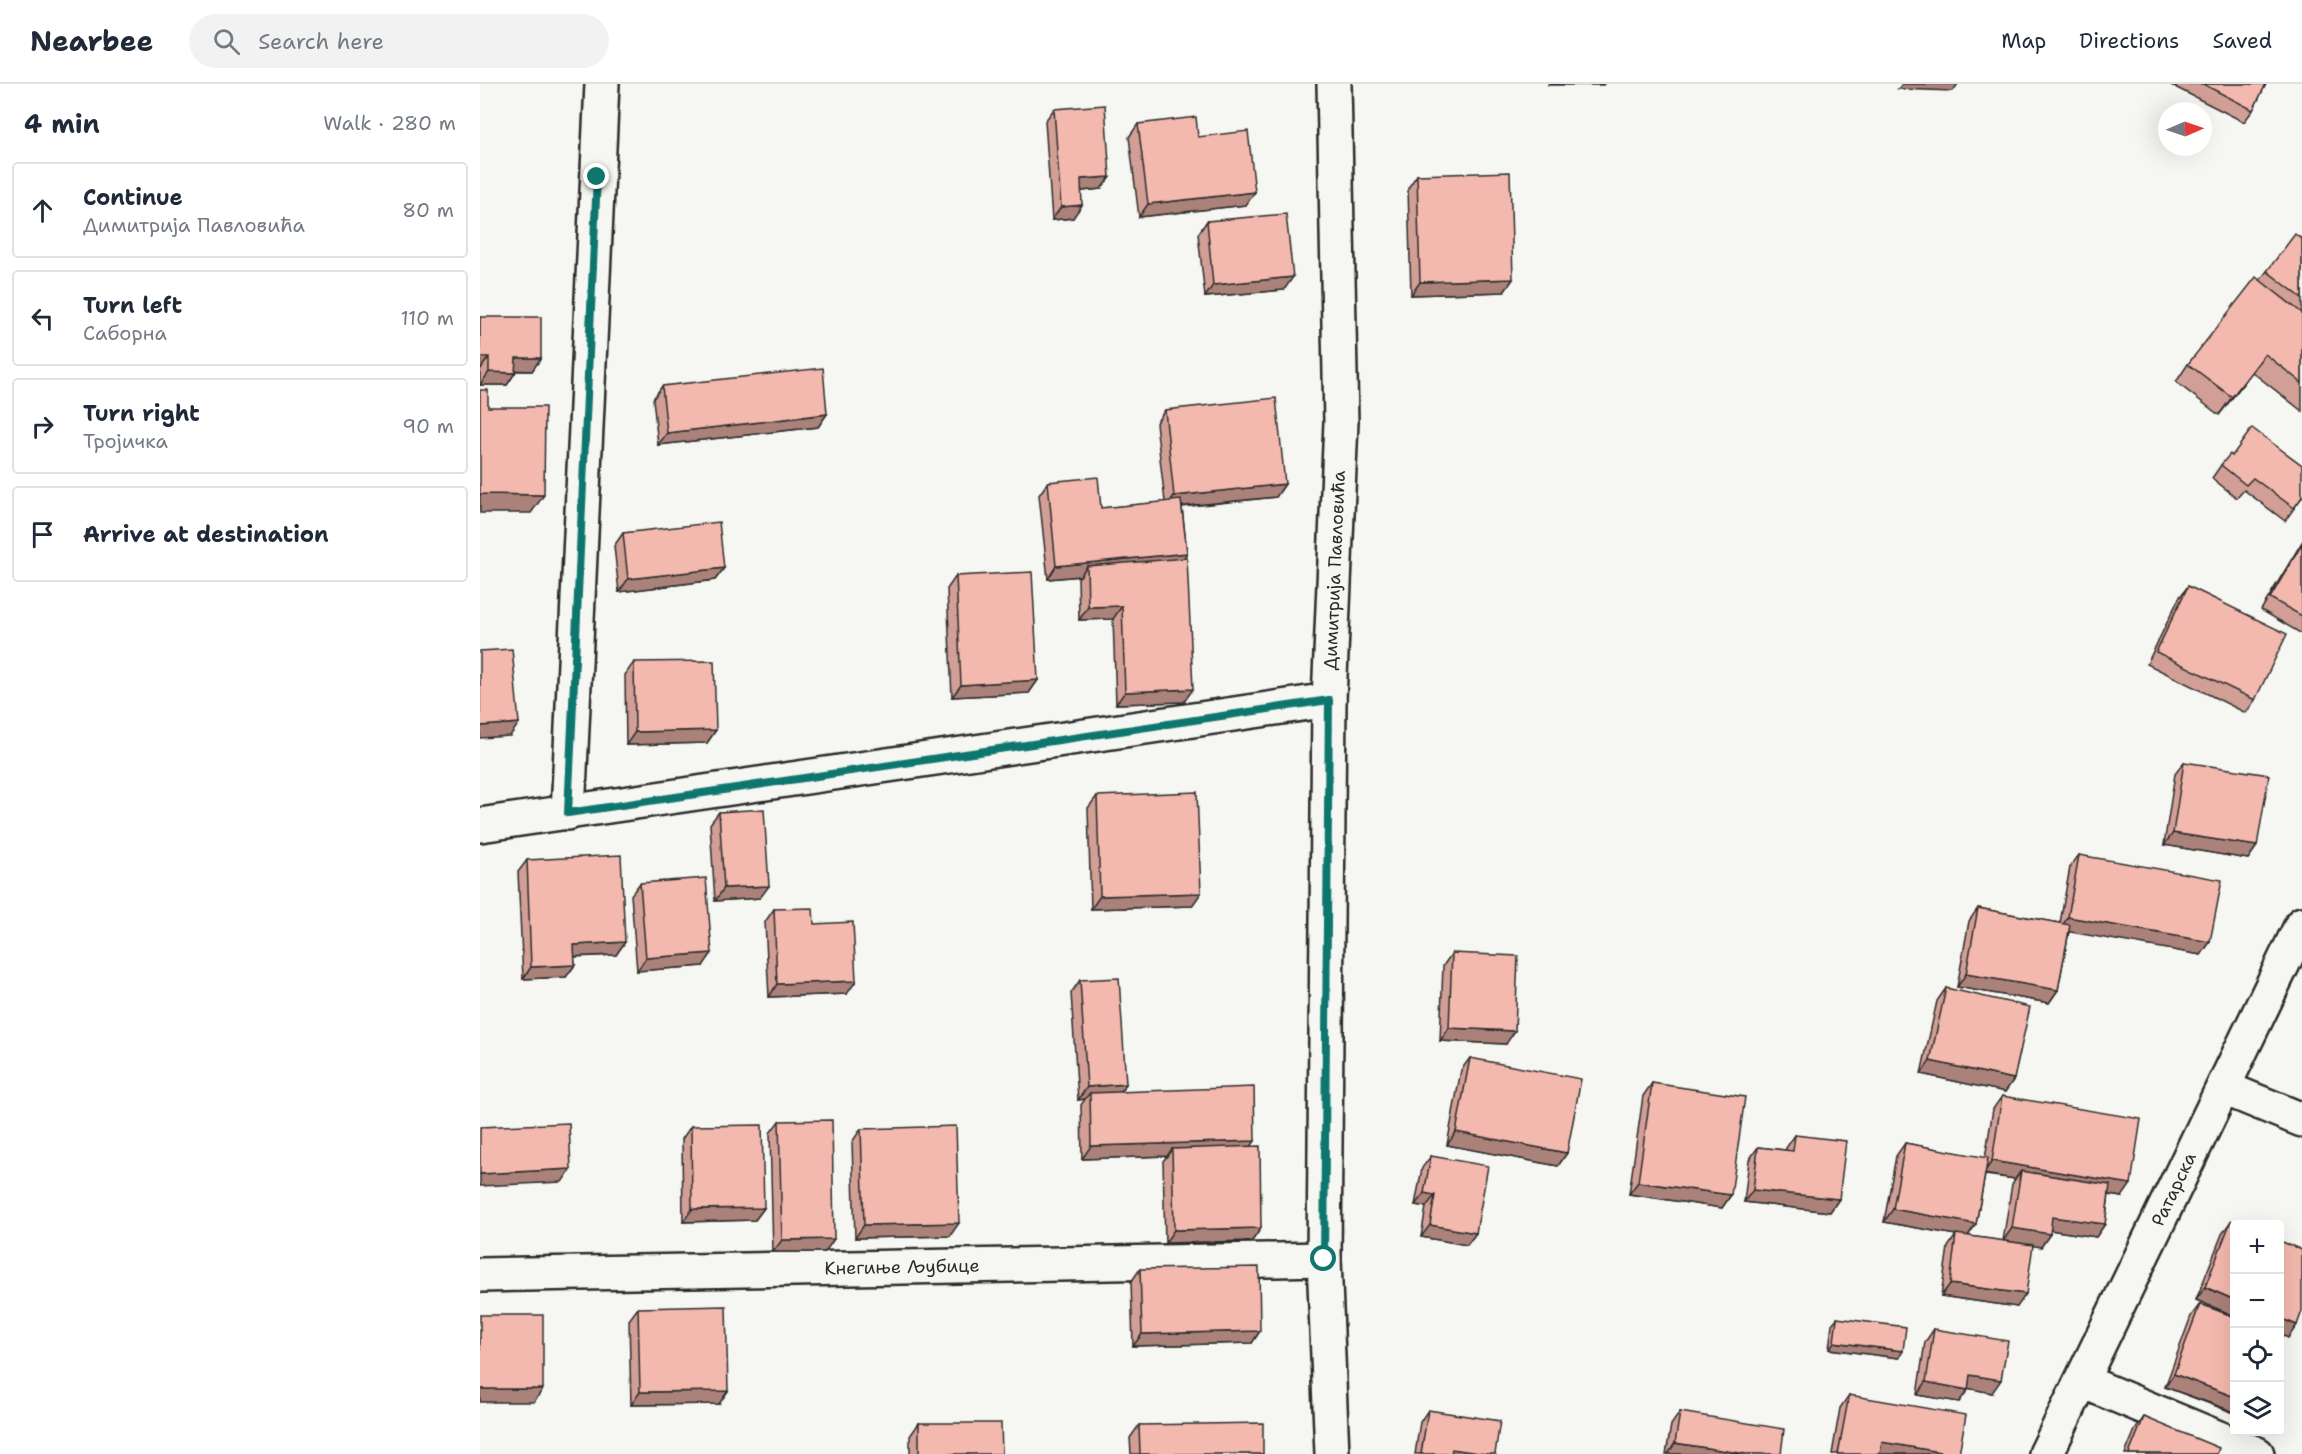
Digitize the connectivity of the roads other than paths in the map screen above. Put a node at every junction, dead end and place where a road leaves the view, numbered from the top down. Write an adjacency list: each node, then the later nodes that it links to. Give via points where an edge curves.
1 (602, 84): 4 (street)
2 (1334, 84): 3 (street, Димитрија Павловића, via 1341,422)
3 (1329, 700): 4 (street); 9 (street, Димитрија Павловића)
4 (568, 813): 5 (street)
5 (480, 825)
6 (2302, 924): 7 (street, Ратарска)
7 (2224, 1088): 8 (street); 11 (street, Ратарска)
8 (2302, 1120)
9 (1324, 1259): 10 (street, Кнегиње Љубице); 12 (street, Димитрија Павловића)
10 (480, 1275)
11 (2082, 1381): 13 (street, Ратарска); 14 (street)
12 (1332, 1454)
13 (2046, 1454)
14 (2257, 1454)

